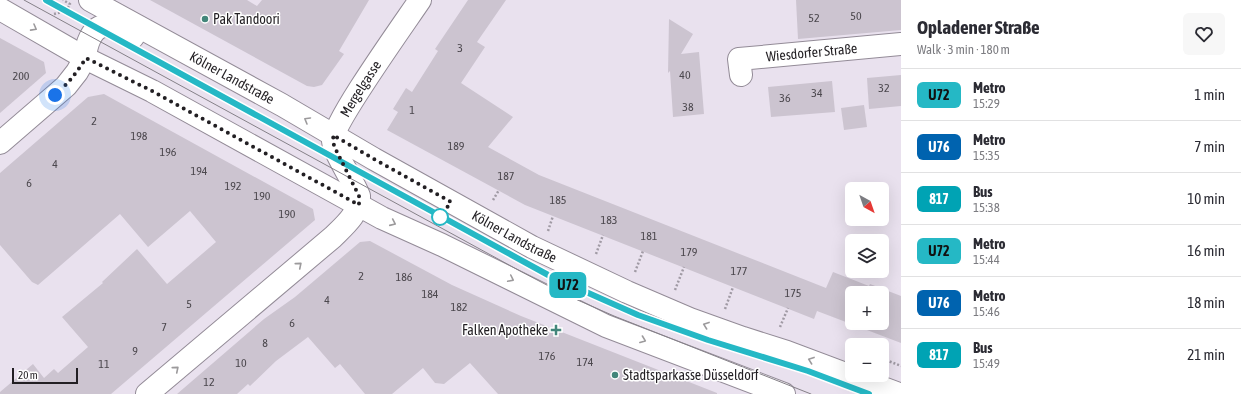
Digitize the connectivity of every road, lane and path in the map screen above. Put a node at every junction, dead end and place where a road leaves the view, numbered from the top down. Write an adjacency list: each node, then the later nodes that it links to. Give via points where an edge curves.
1 (90, 0): 7 (main road, Kölner Landstraße)
2 (420, 0): 10 (main road, Mergelgasse, via 351,103)
3 (0, 9): 8 (main road, one-way to 8)
4 (66, 11): 5 (path)
5 (51, 15)
6 (901, 44): 9 (main road, Wiesdorfer Straße, via 738,59)
7 (173, 46): 8 (main road, Kölner Landstraße, via 153,49 116,28 106,26 98,28 91,37 86,47); 10 (main road, Kölner Landstraße, one-way to 7)
8 (86, 58): 11 (main road, via 66,86); 12 (main road, via 152,91)
9 (741, 75)
10 (333, 135): 12 (main road, via 334,146 359,196); 29 (main road, Kölner Landstraße, one-way to 10, via 794,354 690,319 627,292 532,247)
11 (0, 143)
12 (359, 205): 27 (main road, one-way to 12, via 333,237 350,221); 28 (main road, one-way to 28, via 606,326)
13 (554, 216): 14 (path)
14 (547, 233)
15 (603, 236): 17 (path)
16 (643, 251): 19 (path)
17 (596, 255)
18 (684, 267): 21 (path)
19 (633, 278)
20 (733, 287): 23 (path)
21 (673, 294)
22 (788, 308): 24 (path)
23 (723, 313)
24 (780, 328)
25 (889, 361): 26 (path)
26 (901, 366)
27 (147, 394)
28 (784, 394)
29 (899, 394)

